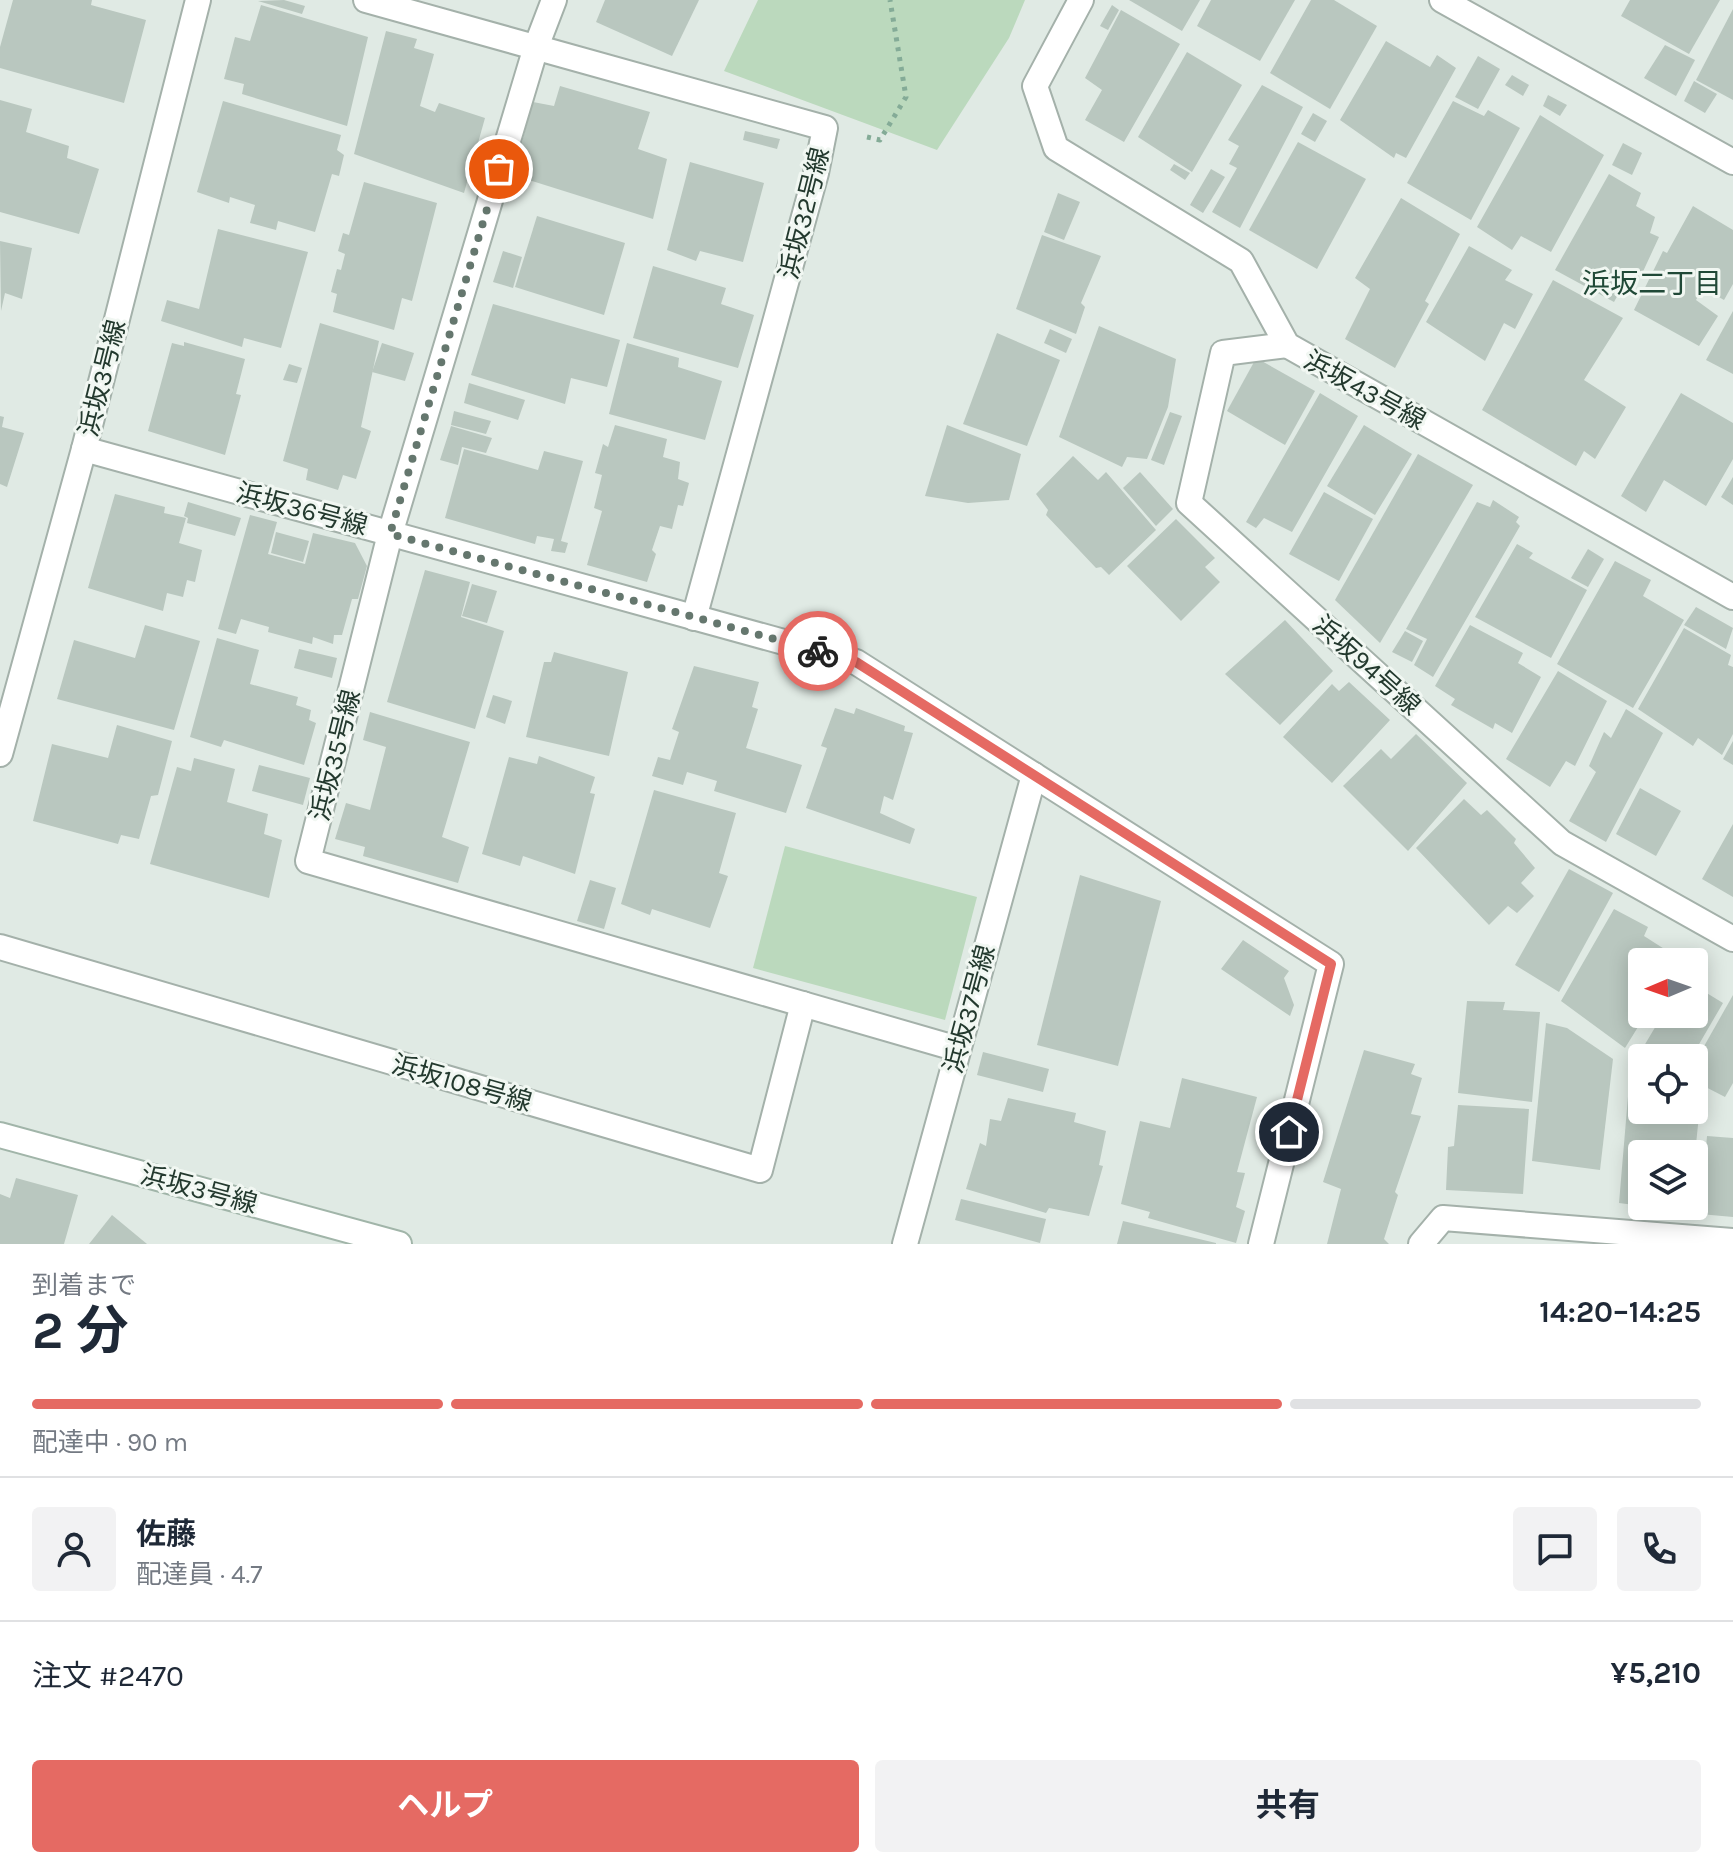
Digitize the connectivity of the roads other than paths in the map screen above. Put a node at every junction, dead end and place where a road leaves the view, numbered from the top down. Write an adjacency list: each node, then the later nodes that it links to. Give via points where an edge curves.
1 (198, 0): 9 (street, 浜坂3号線)
2 (366, 0): 6 (street, 浜坂32号線)
3 (554, 0): 6 (street, 浜坂35号線)
4 (1081, 0): 8 (street, 浜坂43号線, via 1035,86 1056,148 1241,261)
5 (1442, 0): 7 (street)
6 (536, 47): 10 (street, 浜坂35号線); 12 (street, 浜坂32号線, via 825,128)
7 (1733, 162)
8 (1287, 345): 11 (street, 浜坂43号線); 15 (street, 浜坂94号線, via 1223,353 1189,503 1562,843)
9 (84, 449): 10 (street, 浜坂36号線); 13 (street, 浜坂3号線)
10 (390, 534): 12 (street, 浜坂36号線); 17 (street, 浜坂35号線, via 308,861)
11 (1733, 597)
12 (694, 618): 14 (street, 浜坂36号線, via 856,662)
13 (0, 754)
14 (1034, 775): 18 (street, 浜坂37号線); 23 (street, 浜坂36号線, via 1331,964)
15 (1733, 939)
16 (0, 947): 17 (street, 浜坂108号線, via 760,1170)
17 (803, 1004): 18 (street, 浜坂35号線)
18 (958, 1049): 22 (street, 浜坂37号線)
19 (0, 1135): 21 (street, 浜坂3号線)
20 (1733, 1241): 24 (street, via 1443,1218)
21 (396, 1244)
22 (905, 1244)
23 (1261, 1244)
24 (1421, 1244)

